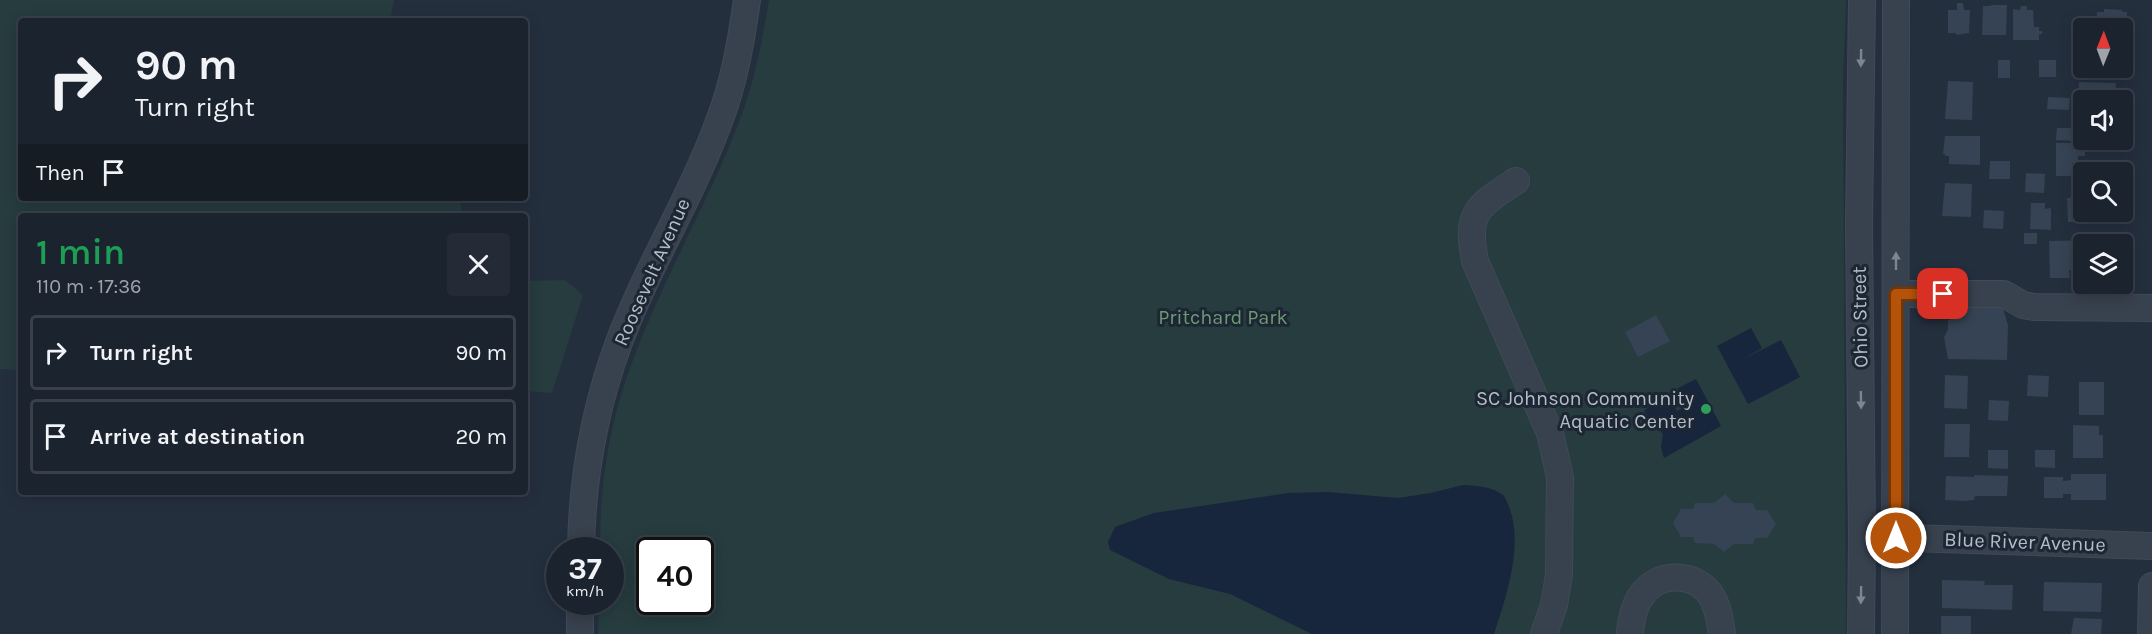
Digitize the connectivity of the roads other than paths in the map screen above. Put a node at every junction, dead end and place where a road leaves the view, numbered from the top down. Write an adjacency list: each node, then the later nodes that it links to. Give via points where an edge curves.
1 (747, 0): 8 (street, Roosevelt Avenue, via 732,81 719,123 640,294 602,393 588,465)
2 (1862, 0): 7 (street, Ohio Street, one-way to 7)
3 (1896, 0): 5 (street, Ohio Street, one-way to 3)
4 (1516, 181): 14 (street, via 1482,203 1471,227 1471,241 1474,261 1550,433 1560,477 1558,575 1554,605)
5 (1896, 294): 6 (street, via 2004,294 2023,305); 9 (street, Ohio Street)
6 (2152, 308)
7 (1862, 536): 9 (street, Blue River Avenue); 17 (street, Ohio Street, one-way to 17)
8 (582, 537)
9 (1896, 538): 10 (street, Blue River Avenue); 18 (street, Ohio Street)
10 (2152, 546)
11 (2152, 586): 19 (street)
12 (580, 615): 13 (street)
13 (580, 634)
14 (1544, 634)
15 (1630, 634): 16 (street, via 1638,602 1646,589 1676,578 1699,583 1711,595)
16 (1722, 634)
17 (1861, 634)
18 (1895, 634)
19 (2151, 634)

